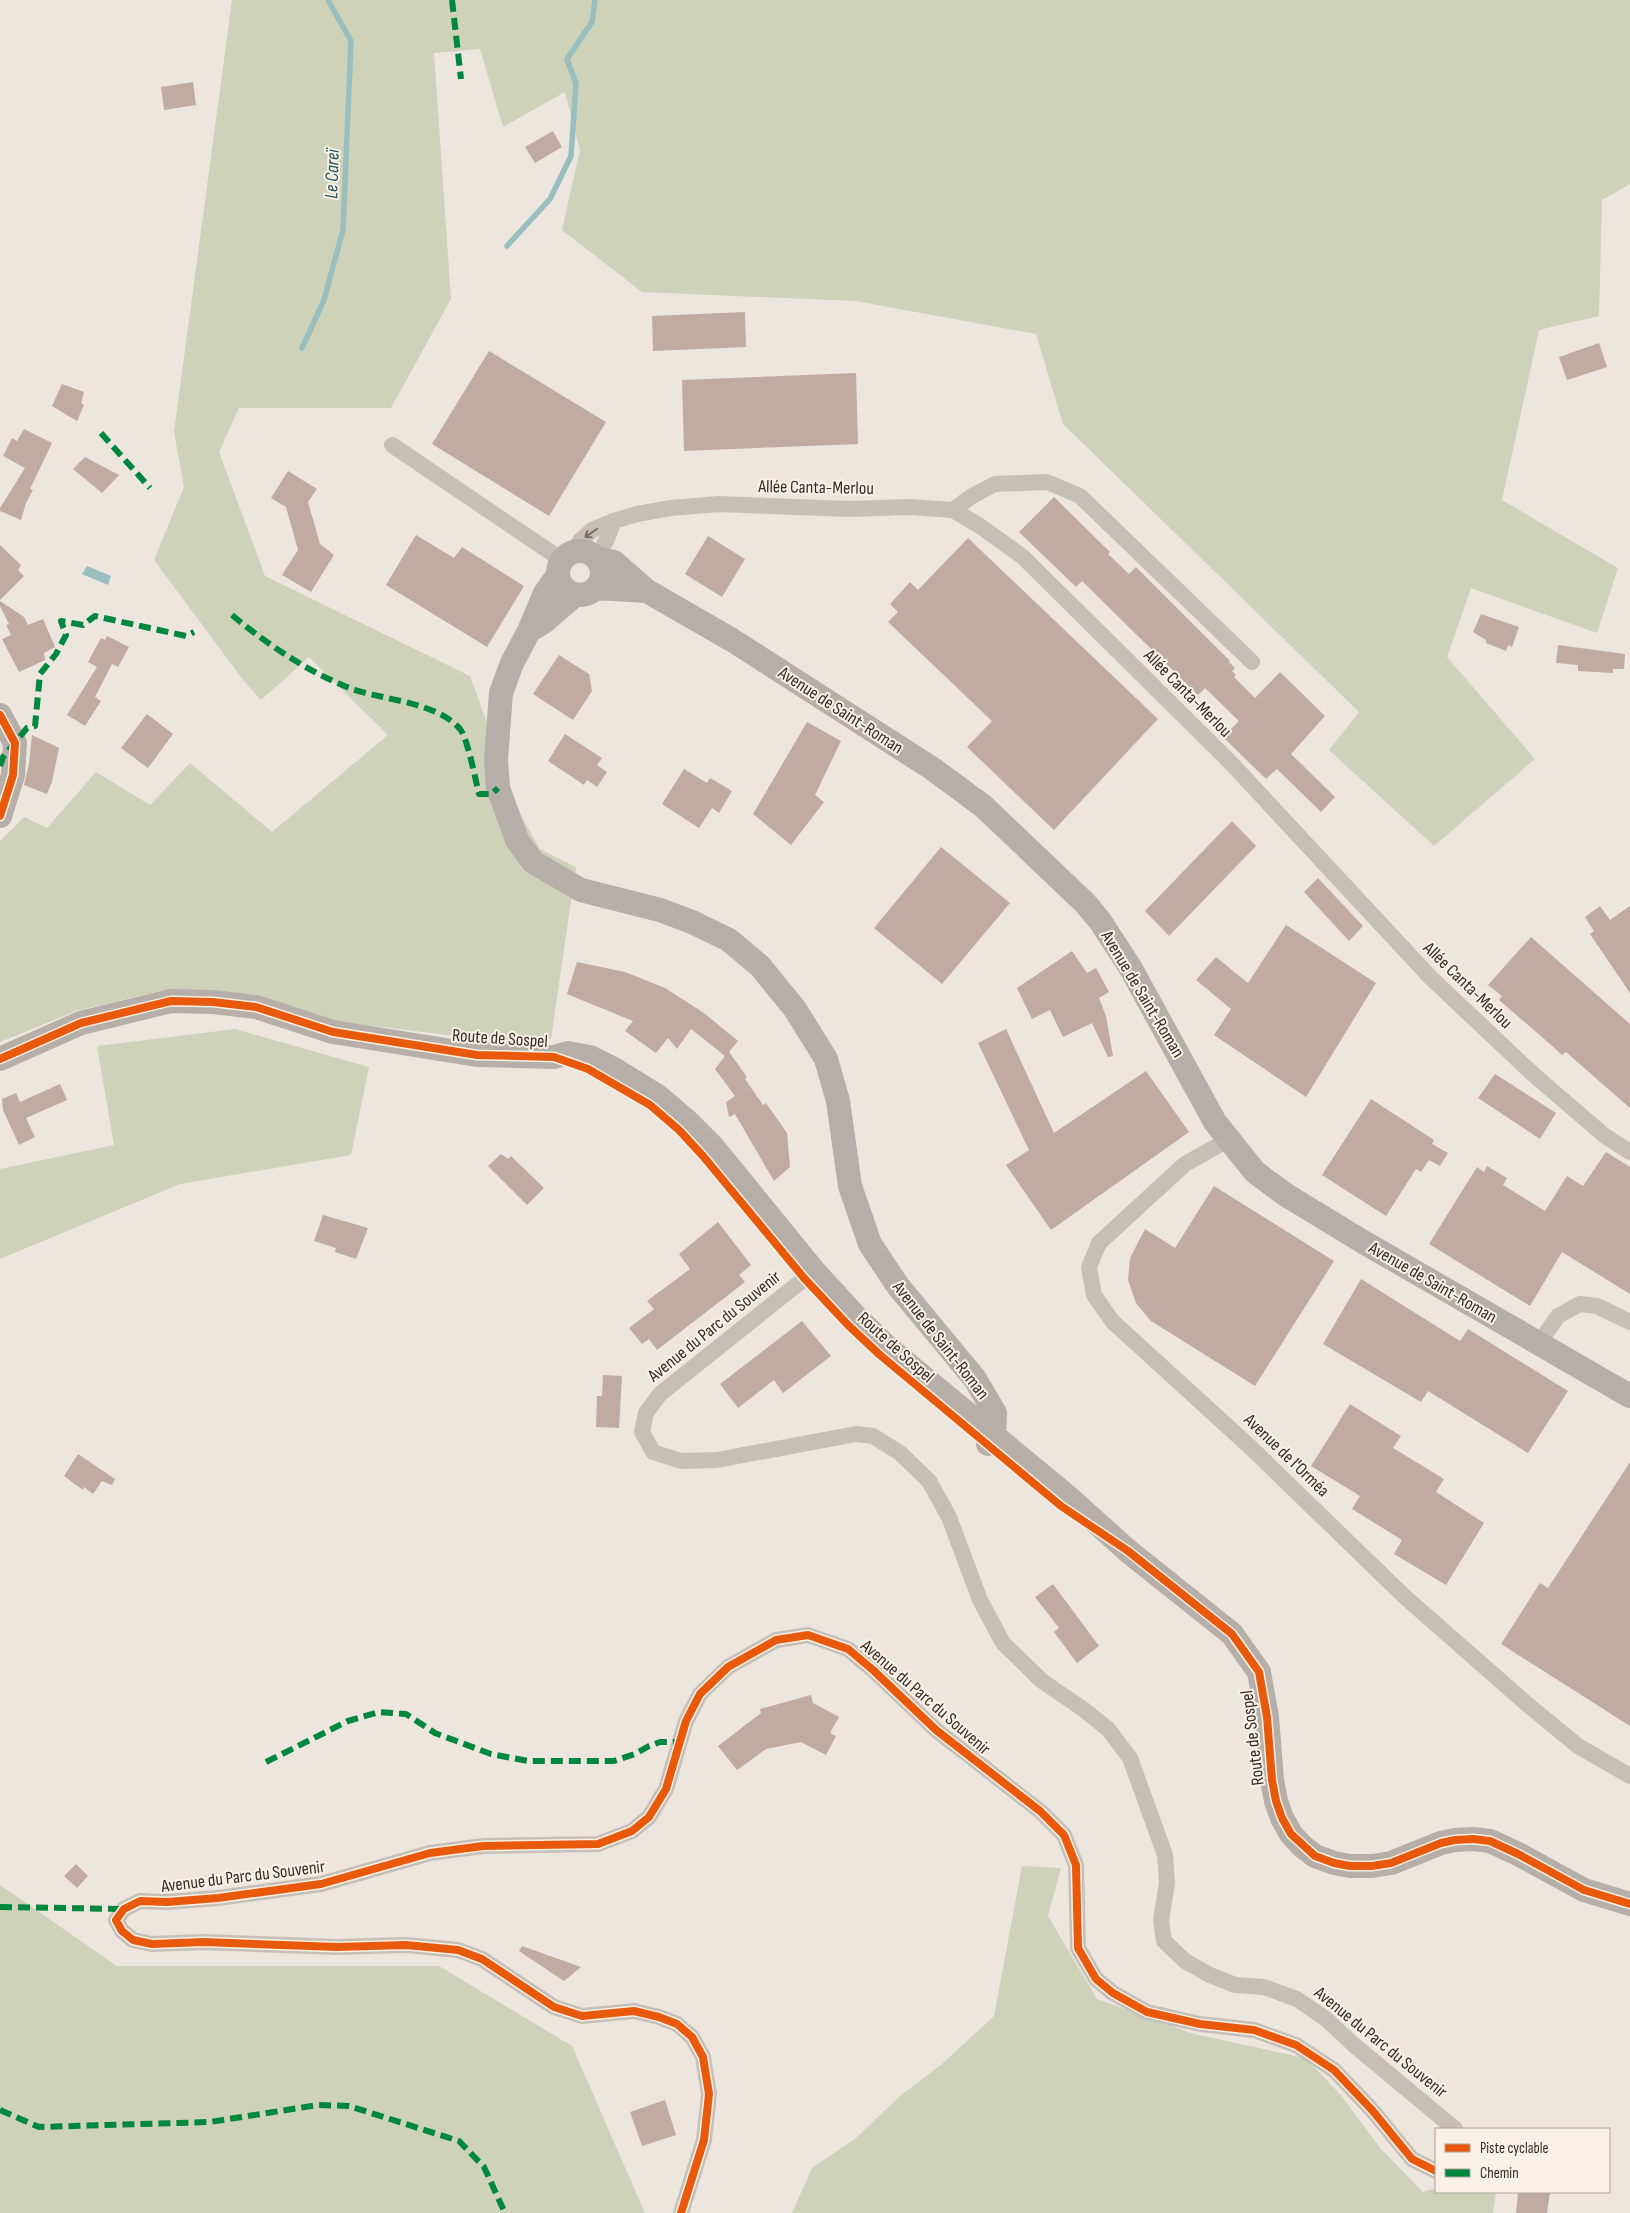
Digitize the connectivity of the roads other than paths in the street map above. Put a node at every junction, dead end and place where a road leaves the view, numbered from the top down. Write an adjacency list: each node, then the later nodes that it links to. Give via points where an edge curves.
1 (392, 445): 4 (street)
2 (953, 510): 3 (street, Allée Canta-Merlou, via 719,504 663,510); 8 (street, via 995,484 1048,482 1080,496); 13 (street, Allée Canta-Merlou, via 1023,558 1231,763 1431,978 1534,1075 1605,1136)
3 (614, 521): 4 (street, via 606,541); 4 (street, Allée Canta-Merlou, one-way to 4, via 592,530 580,541)
4 (573, 561): 5 (street, via 563,587); 5 (street, via 600,564 602,576); 6 (street, Avenue de Saint-Roman, via 614,562); 7 (street, Avenue de Saint-Roman, via 545,593)
5 (586, 591): 6 (street, Avenue de Saint-Roman); 7 (street, Avenue de Saint-Roman)
6 (647, 591): 12 (street, Avenue de Saint-Roman, via 933,769 984,806 1100,921 1130,967)
7 (529, 631): 18 (street, Avenue de Saint-Roman, via 501,693 496,759 498,788 517,840 533,862 580,890 660,910 729,940 760,966 795,1009 826,1059 838,1101 850,1186 870,1244 898,1286 974,1379 995,1412)
8 (1252, 662)
9 (0, 716): 10 (street, via 15,743 13,775)
10 (0, 816)
11 (0, 1059): 14 (street, Route de Sospel, via 81,1023 171,1001 256,1007 333,1032 477,1054 554,1057 568,1053 590,1057 659,1097 713,1147)
12 (1228, 1140): 16 (street, Avenue de Saint-Roman, via 1255,1172 1286,1195); 19 (street, Avenue de l'Orméa, via 1185,1164 1099,1244 1089,1267 1094,1295 1113,1322 1242,1439 1404,1597 1578,1746)
13 (1630, 1152)
14 (809, 1275): 18 (street, Route de Sospel); 21 (street, Avenue du Parc du Souvenir, via 660,1394 646,1413 642,1432 653,1452 681,1461 717,1460 856,1434 873,1436 900,1453 929,1481 949,1517 980,1600 1003,1643 1042,1681 1108,1729 1130,1758 1165,1855 1167,1883 1161,1920 1164,1941 1184,1961 1210,1975 1235,1985 1264,1987 1297,1999 1326,2019)
15 (1630, 1322): 16 (street, via 1597,1306 1580,1304 1558,1316)
16 (1539, 1344): 17 (street, Avenue de Saint-Roman)
17 (1630, 1396)
18 (991, 1441): 20 (street, Route de Sospel, via 1068,1497 1128,1551 1232,1634 1259,1672 1267,1717 1272,1780 1282,1818 1291,1834 1315,1856 1350,1866 1372,1866 1391,1863 1441,1843 1473,1839 1490,1842 1518,1854 1584,1890)
19 (1630, 1776)
20 (1630, 1904)
21 (1454, 2128)
22 (1435, 2170): 23 (street, Avenue du Parc du Souvenir, via 1412,2159 1334,2070 1296,2045 1254,2030 1200,2024 1147,2012 1112,1993 1096,1979 1078,1948 1076,1865 1064,1835 1040,1811 936,1730 848,1649 808,1635 776,1640 728,1667 700,1694 686,1721 666,1789 649,1817 632,1831 598,1844 483,1846 430,1853 321,1884 192,1900 140,1901 124,1909 116,1920 122,1931 133,1940 152,1944 406,1945 458,1950 482,1959 554,2007 582,2016 634,2011 677,2024 692,2037 703,2057 709,2094 704,2140)
23 (681, 2213)

